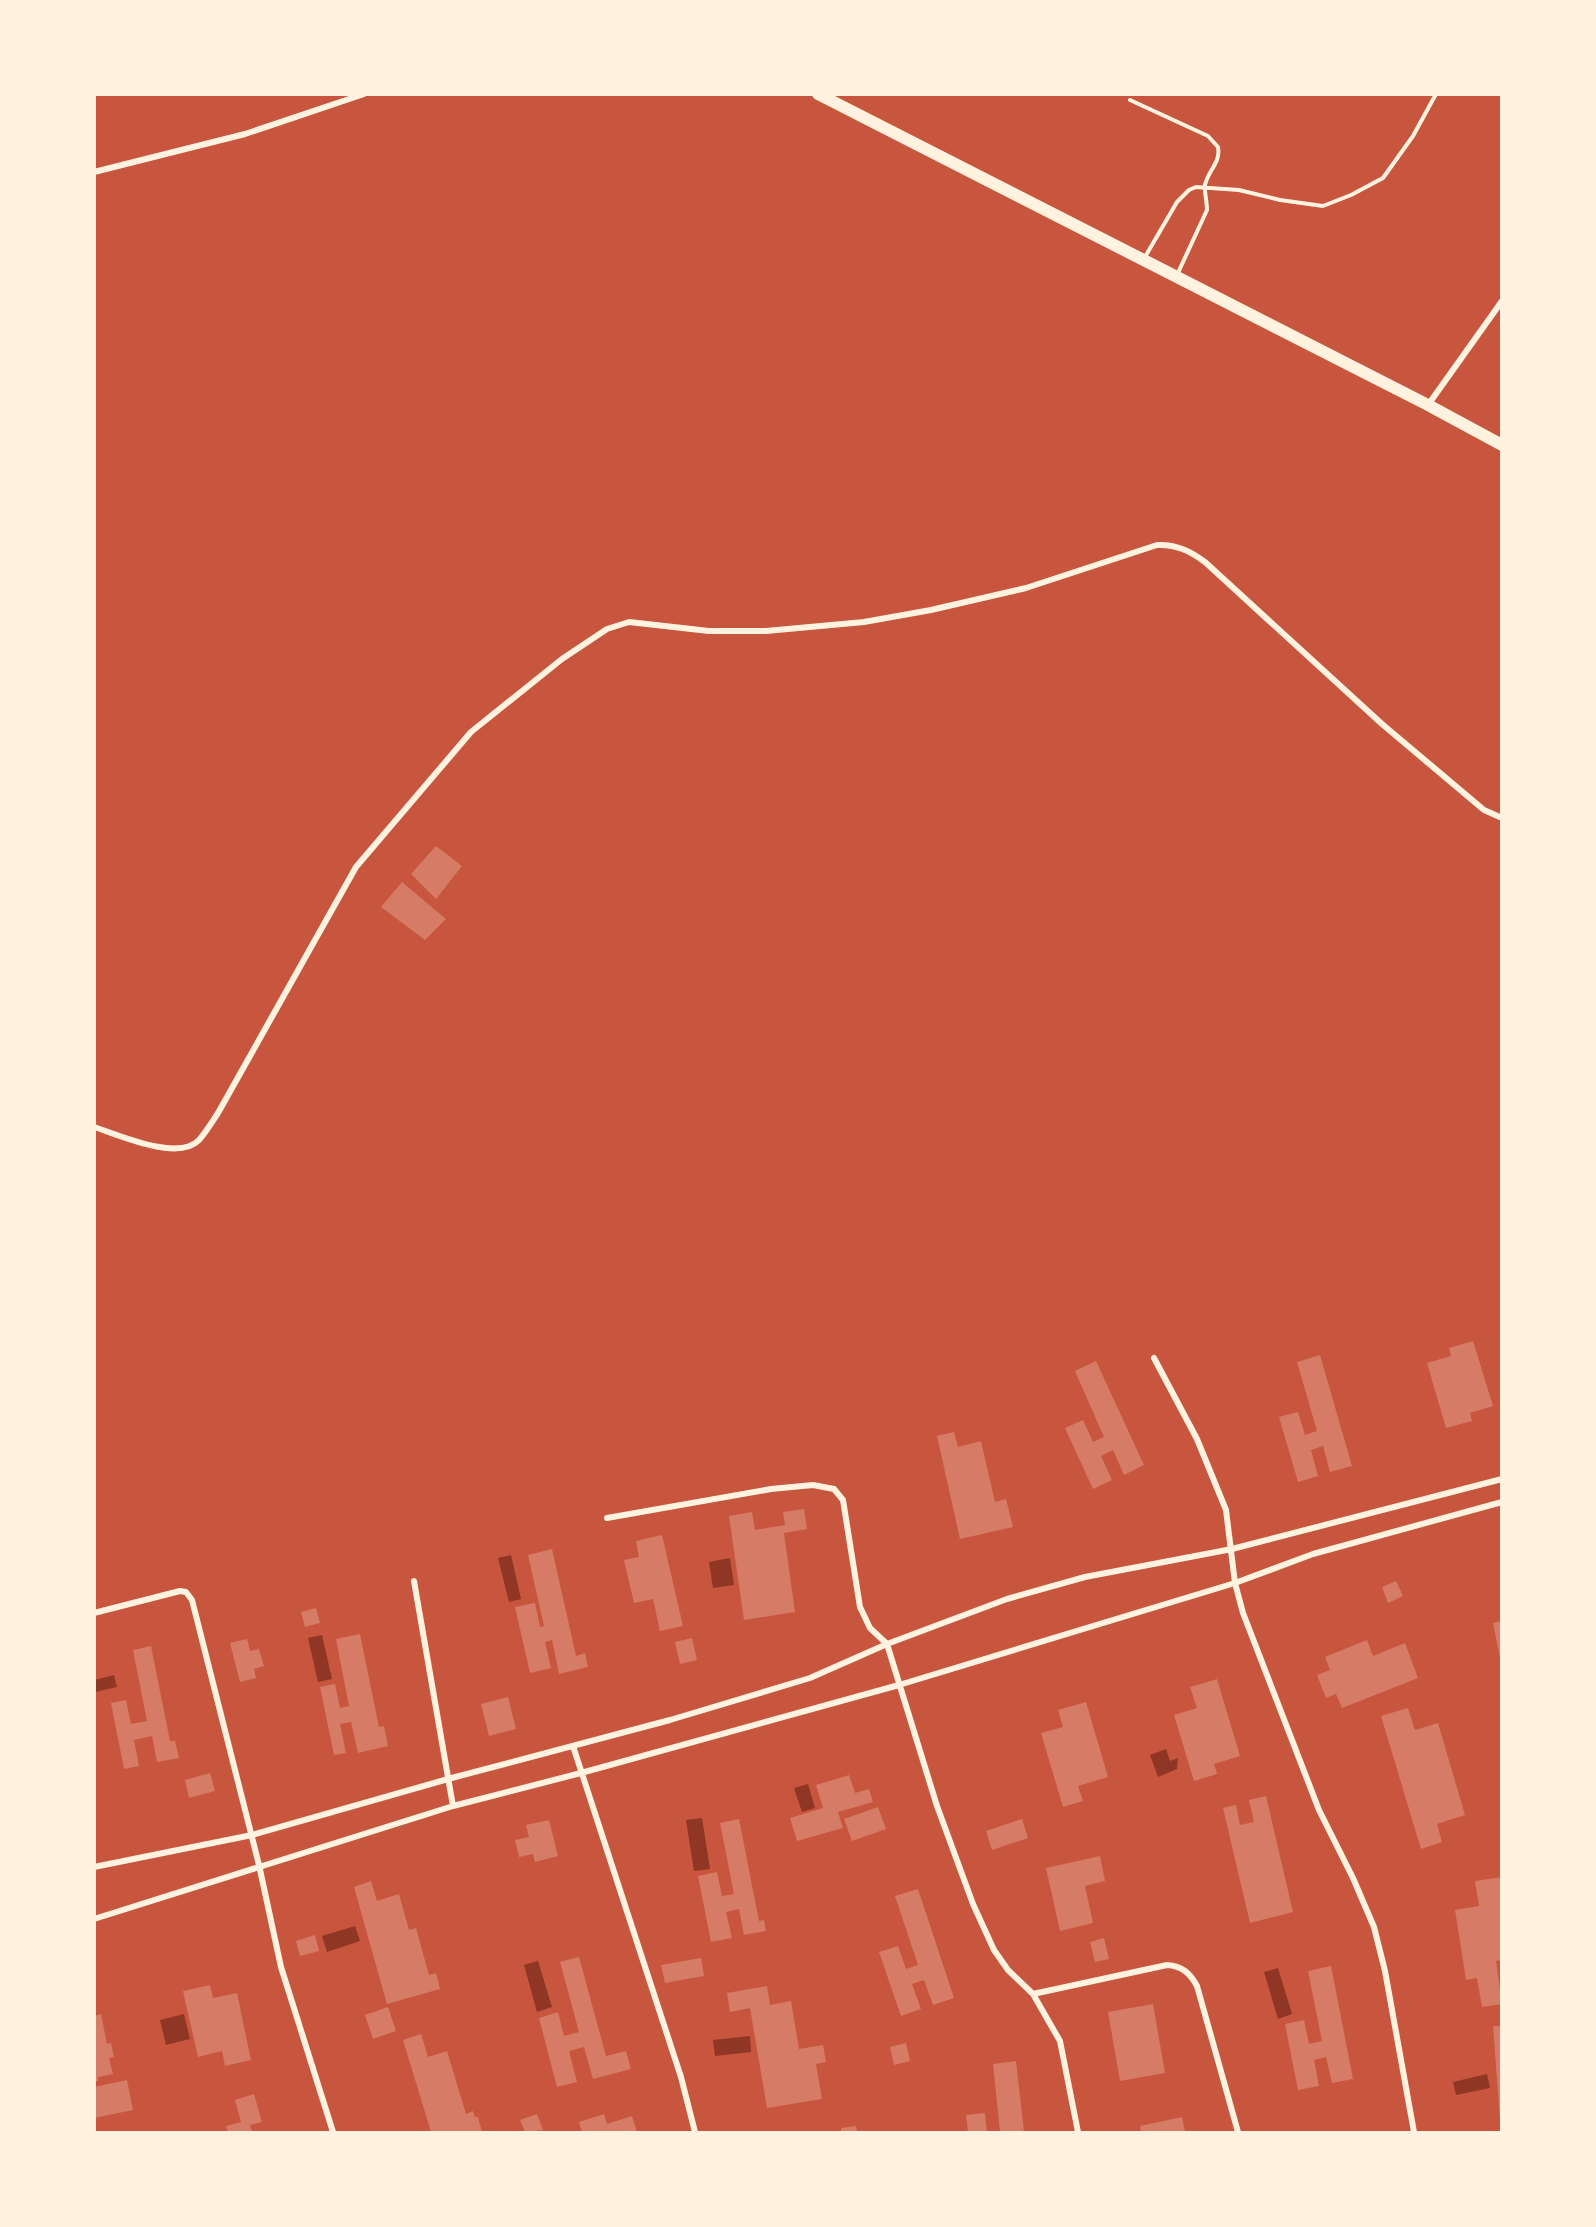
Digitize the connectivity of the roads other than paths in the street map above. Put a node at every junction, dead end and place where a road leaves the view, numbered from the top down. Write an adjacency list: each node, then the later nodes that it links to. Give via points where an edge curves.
1 (364, 94): 5 (street, via 245,134)
2 (818, 94): 7 (main road)
3 (1436, 94): 6 (lane, via 1383,178 1323,206)
4 (1130, 100): 6 (lane, via 1215,142 1218,157)
5 (94, 171)
6 (1204, 186): 7 (lane, via 1182,195); 8 (lane, via 1207,210)
7 (1143, 260): 8 (main road)
8 (1177, 277): 10 (main road)
9 (1502, 301): 10 (street)
10 (1428, 405): 11 (main road)
11 (1502, 445)
12 (1502, 818): 13 (street, via 1484,810 1382,724 1205,562 1171,544 1157,545 1026,588 864,622 709,632 628,622 607,629 562,659 471,732 411,800 356,867 198,1142 163,1149)
13 (94, 1127)
14 (1154, 1358): 18 (street, via 1218,1486)
15 (1502, 1479): 18 (street)
16 (1502, 1502): 20 (street, via 1313,1554)
17 (607, 1518): 22 (street, via 771,1489 813,1485 834,1489 843,1500 860,1607 870,1628)
18 (1232, 1549): 20 (street); 22 (street, via 1085,1577 1007,1599)
19 (414, 1581): 26 (street)
20 (1235, 1583): 23 (street); 37 (street, via 1243,1613 1320,1810 1374,1927)
21 (94, 1612): 28 (street, via 172,1593 189,1595)
22 (887, 1644): 23 (street); 24 (street, via 810,1678)
23 (899, 1685): 25 (street); 32 (street, via 973,1904 1003,1964)
24 (573, 1746): 25 (street); 26 (street)
25 (581, 1773): 27 (street); 34 (street, via 681,2077)
26 (448, 1779): 27 (street); 28 (street)
27 (453, 1806): 29 (street)
28 (252, 1835): 29 (street); 30 (street)
29 (259, 1865): 31 (street); 33 (street, via 281,1967)
30 (94, 1867)
31 (94, 1919)
32 (1033, 1994): 35 (street, via 1060,2042); 36 (street, via 1167,1965 1184,1970 1197,1986)
33 (333, 2133)
34 (695, 2133)
35 (1078, 2133)
36 (1238, 2133)
37 (1414, 2133)

